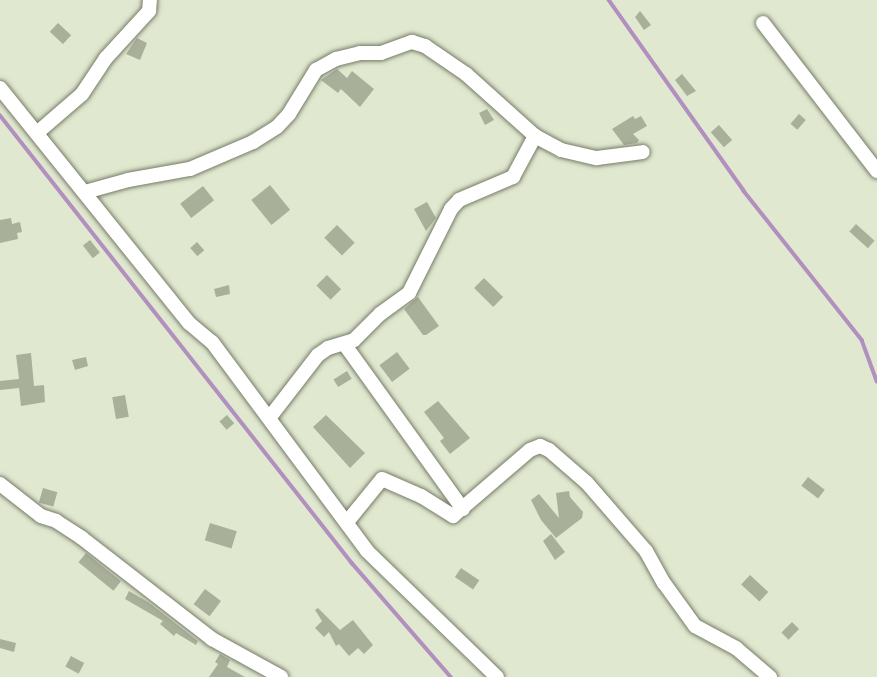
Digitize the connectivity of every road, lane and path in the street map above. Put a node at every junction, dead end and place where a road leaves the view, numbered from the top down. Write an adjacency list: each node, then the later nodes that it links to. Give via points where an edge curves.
1 (150, 0): 4 (street, via 149,10 106,58 82,94)
2 (763, 23): 7 (street)
3 (0, 88): 4 (street)
4 (38, 132): 8 (street)
5 (535, 136): 6 (street, via 586,158); 8 (street, via 466,74 412,42 381,53 336,59 316,70 289,114 253,142 190,169); 9 (street, via 513,177 459,200 450,209 409,293)
6 (643, 152)
7 (877, 171)
8 (85, 192): 10 (street)
9 (345, 345): 10 (street, via 318,355); 12 (street)
10 (270, 417): 13 (street)
11 (0, 484): 14 (street, via 41,516 82,538 212,639)
12 (463, 509): 13 (street, via 453,516 382,479); 16 (street, via 530,450 540,446 549,450 587,483 646,551 695,626 736,648)
13 (347, 522): 15 (street, via 382,568)
14 (281, 677)
15 (497, 677)
16 (770, 677)

